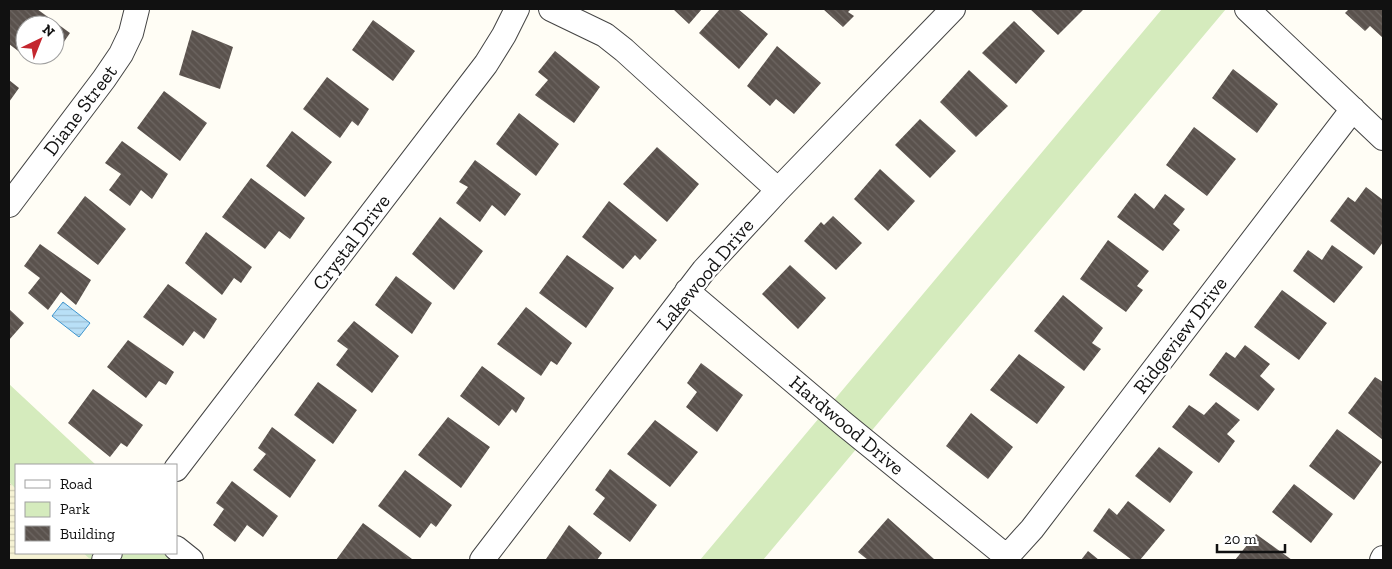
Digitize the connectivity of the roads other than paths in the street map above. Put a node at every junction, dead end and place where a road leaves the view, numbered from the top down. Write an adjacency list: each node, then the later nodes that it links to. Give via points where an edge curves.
1 (137, 9): 9 (street, Diane Street, via 132,33 121,54)
2 (517, 9): 11 (street, Crystal Drive, via 486,64)
3 (552, 9): 8 (street, via 604,35 624,50)
4 (953, 9): 8 (street, Lakewood Drive)
5 (1247, 9): 6 (street)
6 (1353, 109): 7 (street); 13 (street, Ridgeview Drive)
7 (1383, 138)
8 (778, 190): 10 (street, Lakewood Drive)
9 (9, 205)
10 (687, 291): 13 (street, Hardwood Drive); 15 (street, Lakewood Drive)
11 (178, 466)
12 (178, 550): 14 (street)
13 (1006, 559)
14 (191, 560)
15 (482, 560)

